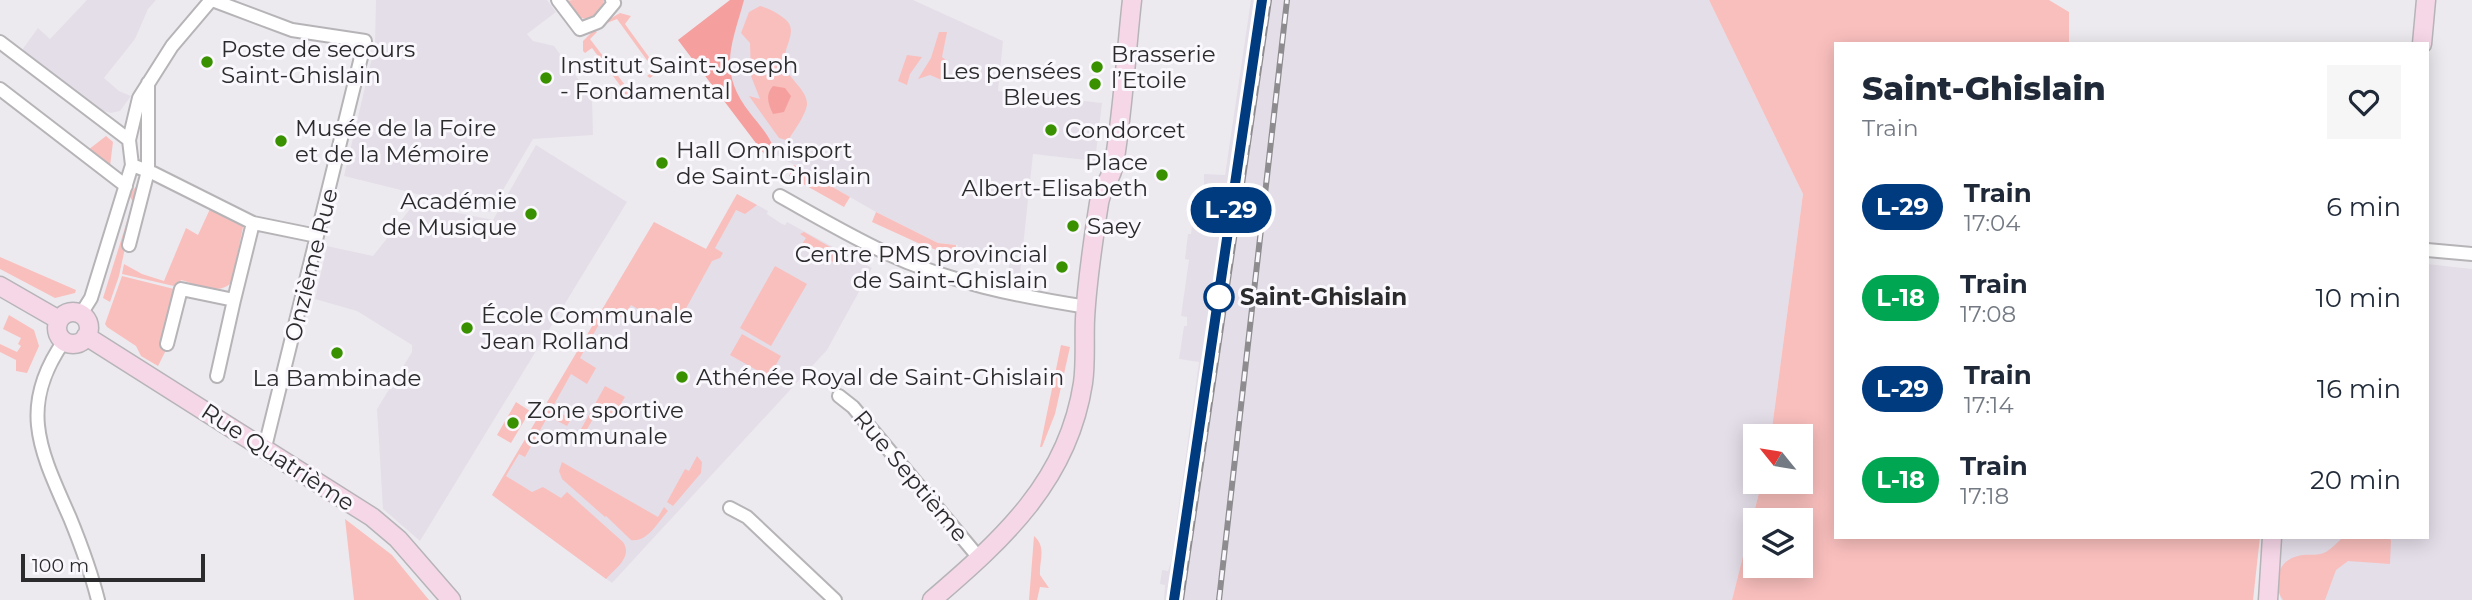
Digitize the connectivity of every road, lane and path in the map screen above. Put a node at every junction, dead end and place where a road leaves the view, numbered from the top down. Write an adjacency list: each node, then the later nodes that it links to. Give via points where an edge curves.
1 (211, 0): 8 (street); 16 (street, Onzième Rue, via 292,30 365,41)
2 (558, 0): 5 (street, via 580,29 598,22)
3 (1132, 0): 22 (street, via 1114,167 1099,203)
4 (2426, 0): 7 (street)
5 (613, 1)
6 (0, 42): 10 (street)
7 (2422, 42)
8 (148, 82): 10 (street, via 139,99); 12 (street)
9 (0, 89): 13 (street)
10 (130, 140): 11 (street)
11 (132, 165): 12 (street); 13 (street)
12 (148, 171): 15 (street); 17 (street)
13 (126, 186): 23 (street, via 91,298)
14 (780, 196): 22 (street, via 854,237 934,272 1013,294)
15 (253, 223): 16 (street); 21 (street)
16 (317, 236): 30 (street, Onzième Rue)
17 (129, 245)
18 (2429, 250): 19 (street)
19 (2472, 254)
20 (0, 286): 24 (street)
21 (234, 300): 27 (street, via 180,289); 28 (street)
22 (1087, 307): 33 (street, via 1083,384 1063,449 1038,494)
23 (81, 314): 24 (street, via 70,312); 25 (street, via 88,322)
24 (59, 320): 26 (street, via 58,332)
25 (86, 337): 26 (street, via 79,343); 30 (street, Rue Quatrième)
26 (64, 341): 34 (street, via 37,404 38,435)
27 (167, 344)
28 (217, 376)
29 (839, 396): 33 (street, Rue Septième)
30 (265, 447): 35 (street, Rue Quatrième, via 372,517 398,539)
31 (730, 508): 36 (street, via 747,517)
32 (2272, 539): 38 (street)
33 (980, 559): 37 (street)
34 (98, 600)
35 (451, 600)
36 (835, 600)
37 (932, 600)
38 (2268, 600)

